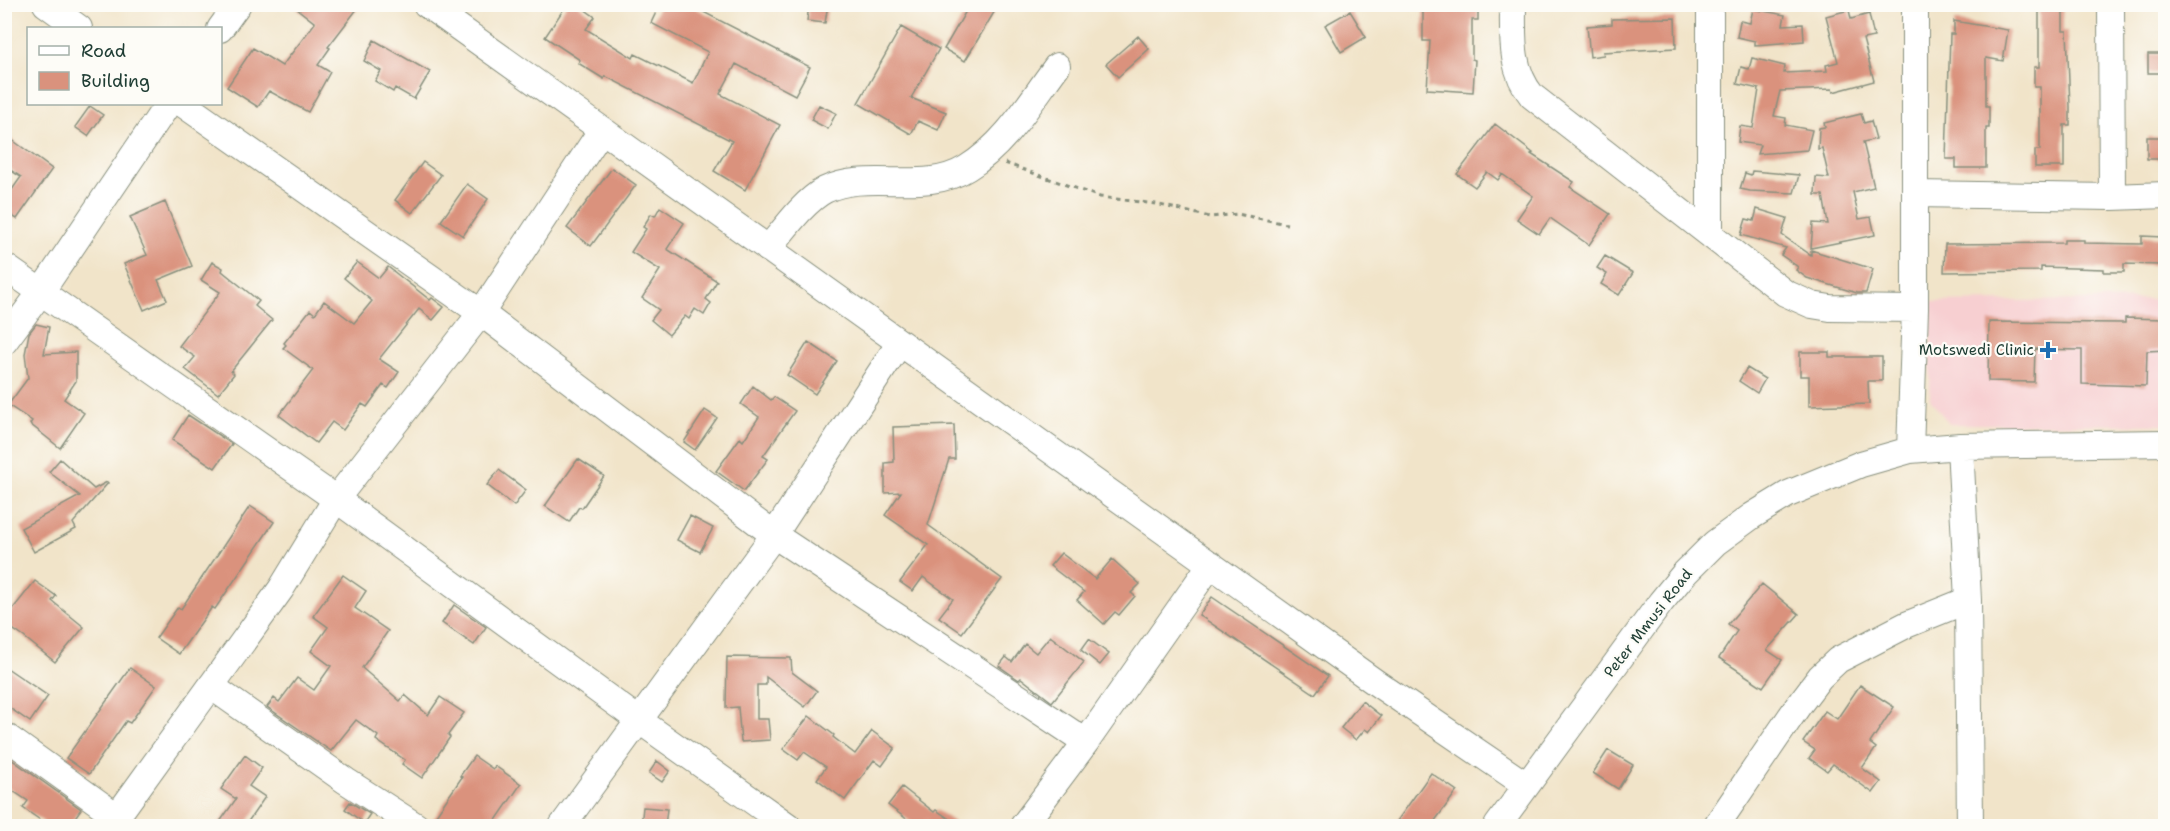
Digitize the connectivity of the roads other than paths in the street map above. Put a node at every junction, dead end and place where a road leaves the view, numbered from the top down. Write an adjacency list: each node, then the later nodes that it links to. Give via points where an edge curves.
1 (45, 4): 8 (street)
2 (238, 4): 9 (street)
3 (426, 4): 13 (street)
4 (1514, 4): 17 (street, via 1513,43 1518,72 1532,96)
5 (1710, 4): 17 (street)
6 (1915, 4): 14 (street)
7 (2111, 4): 16 (street)
8 (78, 27)
9 (221, 27)
10 (1057, 66): 18 (street, via 1001,142 967,169 943,179 840,184 809,202)
11 (167, 105): 20 (street)
12 (184, 105): 22 (street)
13 (601, 131): 18 (street); 22 (street)
14 (1915, 194): 16 (street); 21 (street)
15 (2166, 195): 16 (street)
16 (2112, 197)
17 (1710, 232): 21 (street, via 1785,293 1812,305)
18 (768, 249): 24 (street)
19 (4, 266): 20 (street)
20 (41, 292): 23 (street); 28 (street)
21 (1915, 309): 27 (street)
22 (481, 313): 28 (street); 29 (street)
23 (4, 342)
24 (899, 344): 29 (street); 30 (street)
25 (2166, 443): 26 (street, Peter Mmusi Road)
26 (1960, 446): 27 (street, Peter Mmusi Road); 31 (street)
27 (1910, 450): 36 (street, Peter Mmusi Road, via 1861,464 1788,494 1715,543 1660,602)
28 (336, 499): 32 (street, via 281,589); 33 (street)
29 (774, 535): 33 (street); 35 (street)
30 (1211, 564): 35 (street); 36 (street)
31 (1968, 600): 43 (street, via 1838,660 1798,706); 44 (street)
32 (211, 686): 37 (street); 38 (street)
33 (640, 721): 39 (street); 40 (street)
34 (4, 735): 37 (street)
35 (1086, 742): 41 (street)
36 (1526, 785): 42 (street, Peter Mmusi Road)
37 (114, 822)
38 (416, 826)
39 (562, 826)
40 (788, 826)
41 (1023, 826)
42 (1497, 826)
43 (1716, 826)
44 (1970, 826)

